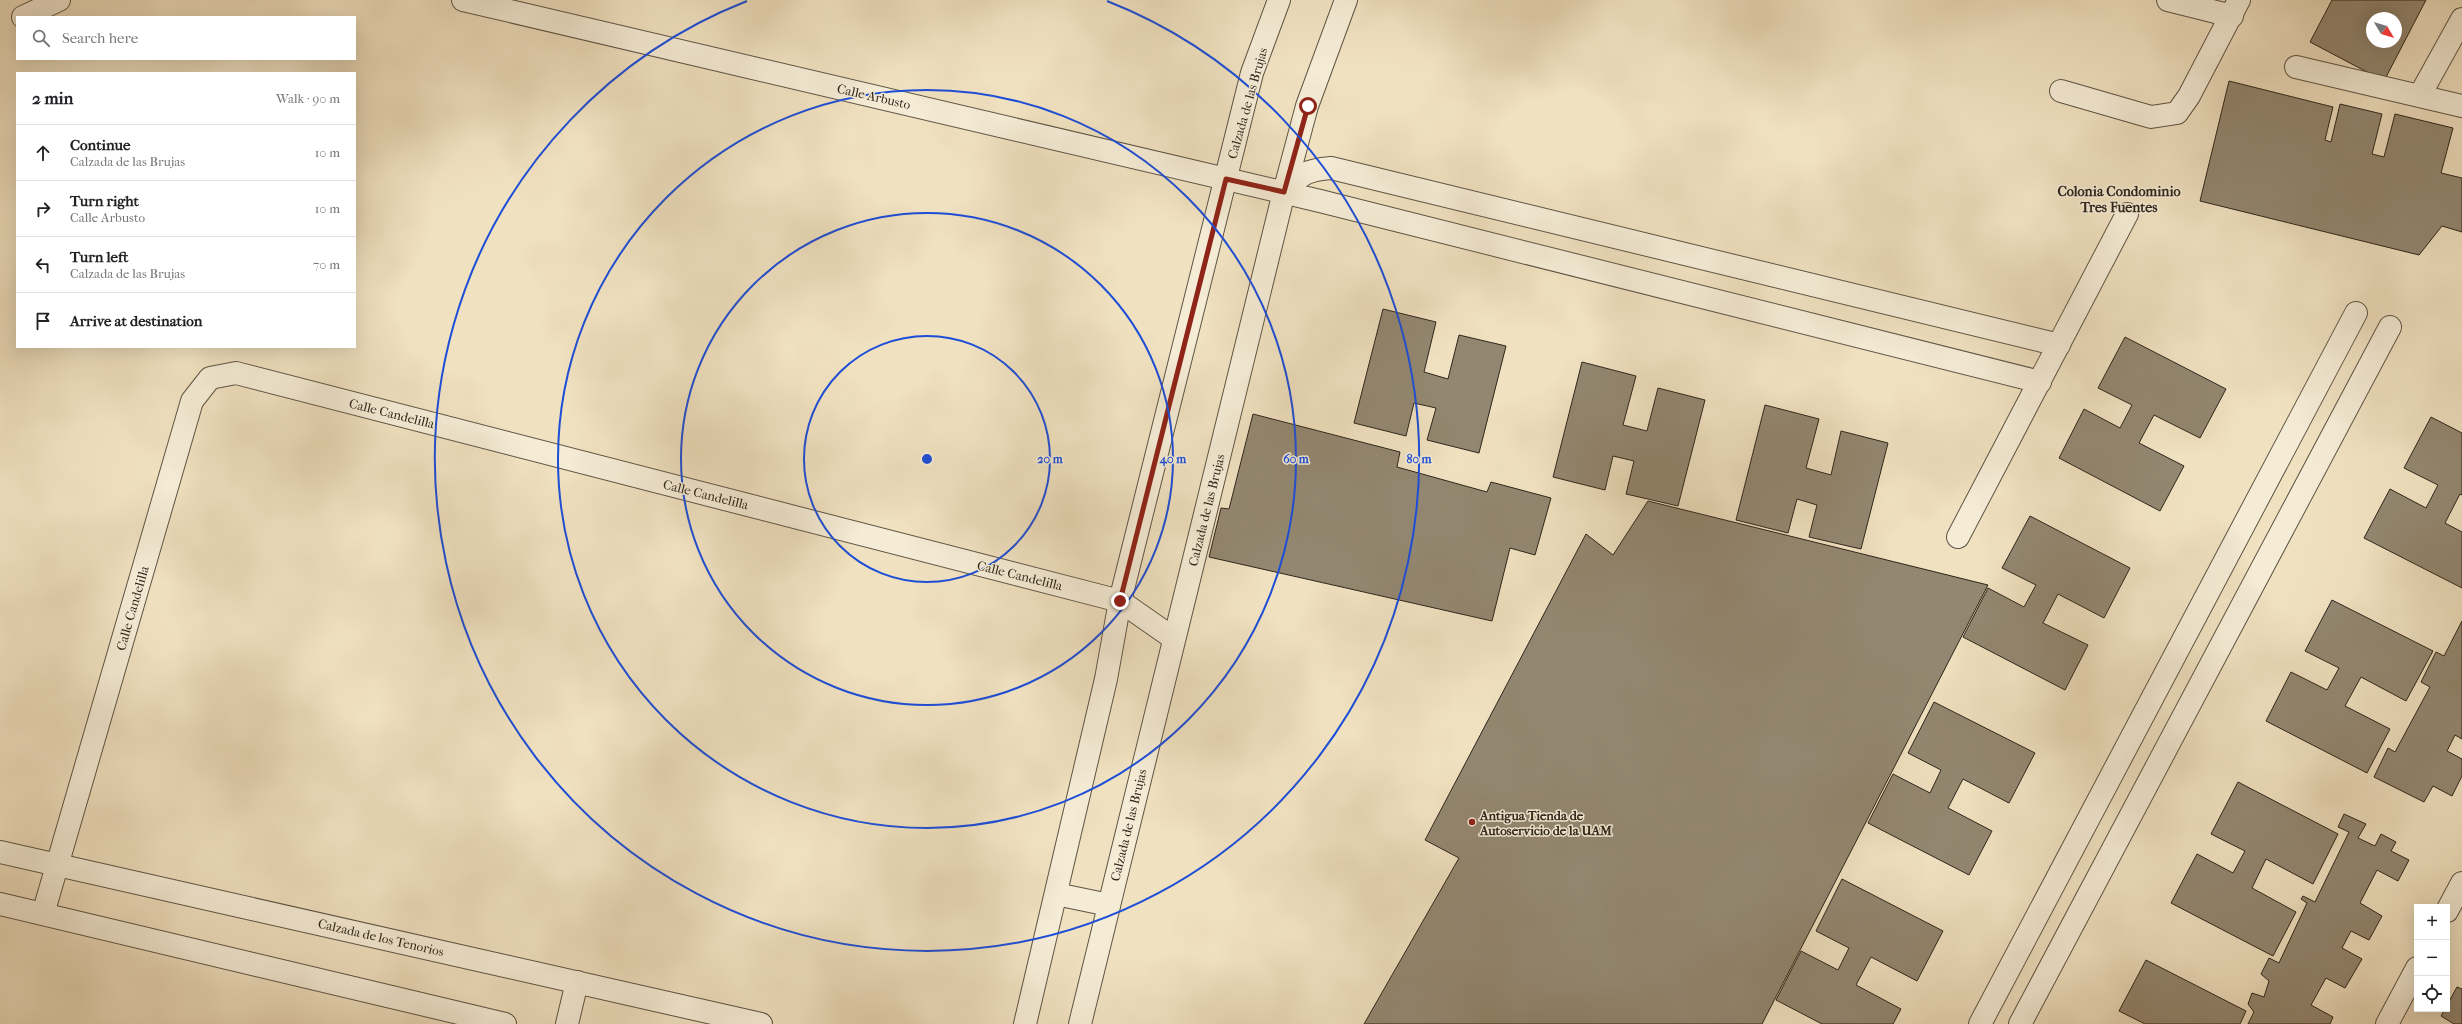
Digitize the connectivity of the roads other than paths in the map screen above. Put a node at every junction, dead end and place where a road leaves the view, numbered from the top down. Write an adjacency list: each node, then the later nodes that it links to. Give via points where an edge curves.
1 (59, 0): 7 (street)
2 (464, 0): 13 (street, Calle Arbusto)
3 (1279, 0): 13 (street, Calzada de las Brujas, via 1252,73)
4 (1346, 0): 14 (street, Calzada de las Brujas, via 1308,106)
5 (2168, 0): 6 (street)
6 (2235, 8): 10 (street, via 2189,96 2177,113 2151,117)
7 (25, 16)
8 (2462, 19): 11 (street)
9 (2296, 67): 11 (street)
10 (2061, 91)
11 (2420, 95): 12 (street)
12 (2462, 106)
13 (1226, 179): 14 (street, Calle Arbusto); 21 (street, Calzada de las Brujas)
14 (1284, 192): 18 (street, via 1296,179 1311,170 1331,168); 19 (street, Calle Arbusto); 22 (street, Calzada de las Brujas)
15 (2127, 214): 18 (street)
16 (2356, 313): 38 (street)
17 (2390, 327): 39 (street)
18 (2059, 345): 19 (street)
19 (2040, 382): 20 (street)
20 (1958, 537)
21 (1120, 601): 22 (street, Calle Candelilla); 24 (street, Calle Candelilla, via 236,373 210,378 192,401); 26 (street, Calzada de las Brujas, via 1106,679)
22 (1174, 638): 28 (street, Calzada de las Brujas)
23 (0, 852): 24 (street, Calzada de los Tenorios)
24 (58, 863): 30 (street, Calle Candelilla); 32 (street, Calzada de los Tenorios)
25 (2462, 883): 29 (street)
26 (1056, 894): 28 (street); 36 (street, Calzada de las Brujas)
27 (0, 904): 30 (street)
28 (1109, 905): 37 (street, Calzada de las Brujas)
29 (2450, 905)
30 (43, 914): 33 (street)
31 (2414, 974): 40 (street)
32 (577, 982): 34 (street); 35 (street, Calzada de los Tenorios)
33 (505, 1024)
34 (567, 1024)
35 (761, 1024)
36 (1025, 1024)
37 (1080, 1024)
38 (1980, 1024)
39 (2020, 1024)
40 (2387, 1024)

